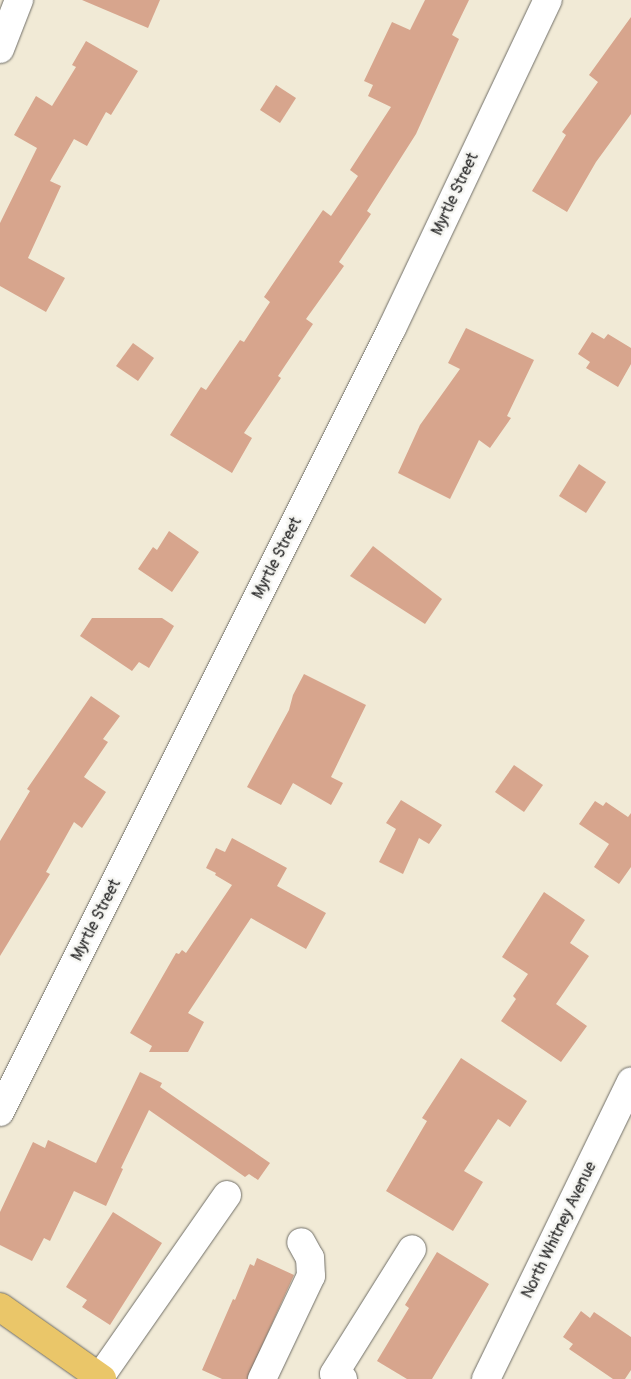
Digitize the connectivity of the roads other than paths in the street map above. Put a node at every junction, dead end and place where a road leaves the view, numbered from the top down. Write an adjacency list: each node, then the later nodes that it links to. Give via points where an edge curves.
1 (19, 0): 3 (street)
2 (548, 0): 5 (street, Myrtle Street, via 392,328)
3 (0, 49)
4 (631, 1082): 13 (street, North Whitney Avenue)
5 (2, 1103)
6 (227, 1195): 10 (street)
7 (301, 1242): 11 (street, via 310,1258 312,1276)
8 (412, 1249): 12 (street, via 334,1374)
9 (0, 1307): 10 (main road)
10 (101, 1378)
11 (262, 1379)
12 (343, 1379)
13 (486, 1379)

